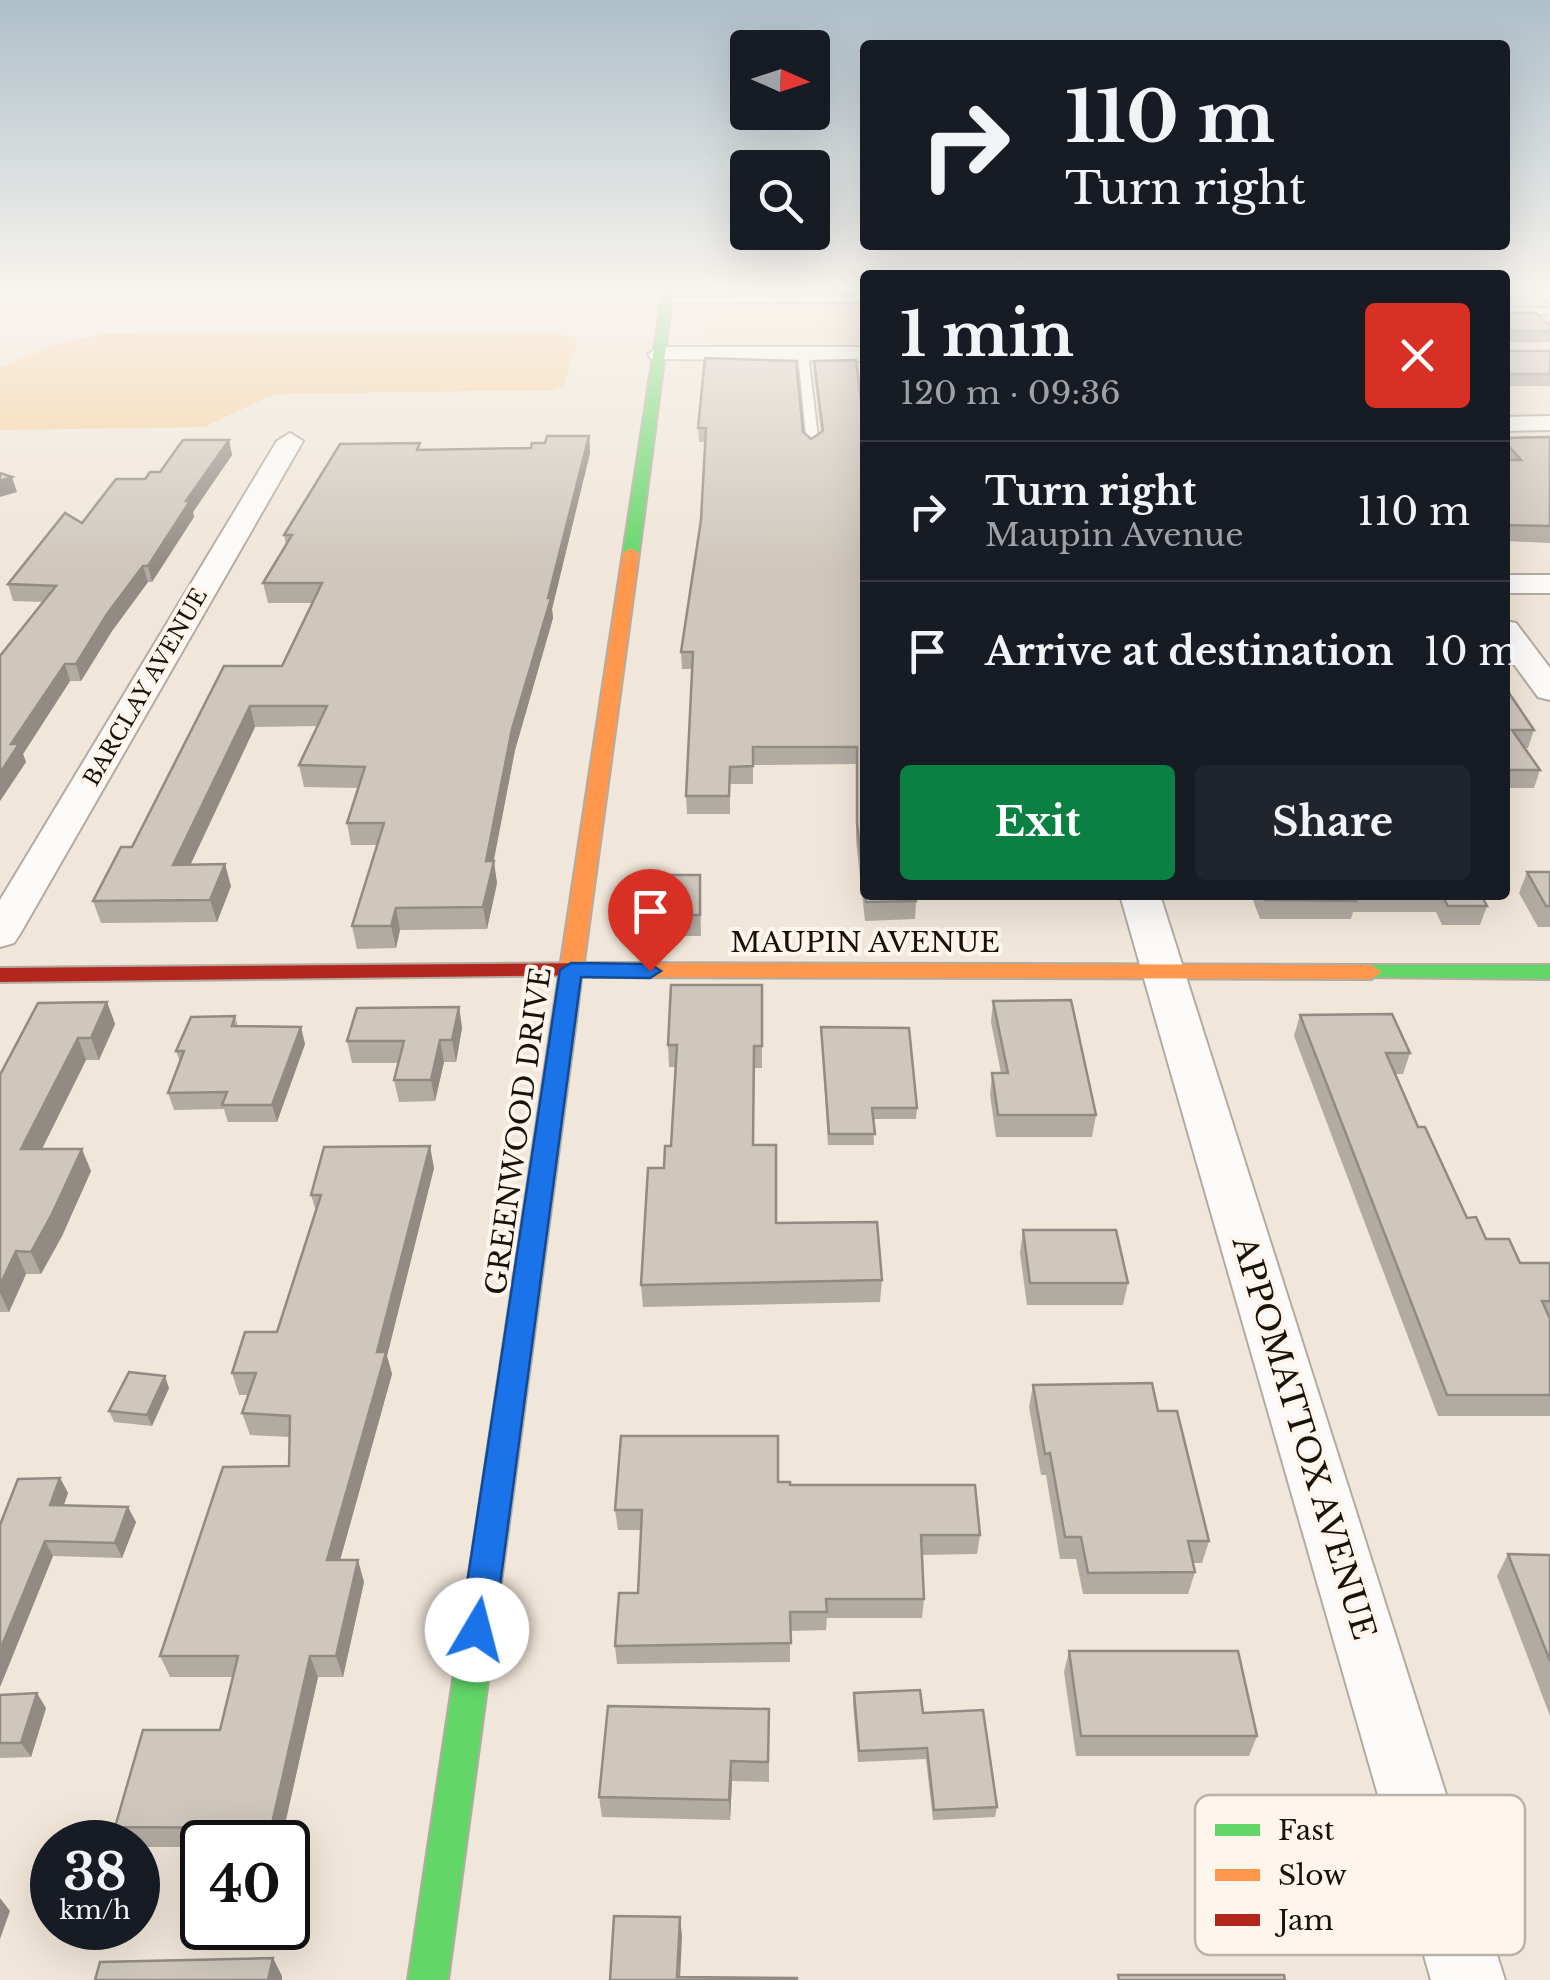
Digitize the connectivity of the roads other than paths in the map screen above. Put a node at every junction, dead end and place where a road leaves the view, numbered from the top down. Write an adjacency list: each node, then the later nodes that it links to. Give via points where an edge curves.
1 (654, 383): 13 (street, GREENWOOD DRIVE)
2 (806, 383): 6 (lane)
3 (1550, 423): 4 (street)
4 (1510, 424)
5 (290, 441): 12 (street, BARCLAY AVENUE)
6 (813, 446)
7 (1510, 584): 8 (street)
8 (1550, 584)
9 (1510, 637): 10 (street)
10 (1550, 690)
11 (1141, 900): 15 (street, APPOMATTOX AVENUE)
12 (0, 934)
13 (571, 970): 15 (street, MAUPIN AVENUE); 16 (street, MAUPIN AVENUE); 19 (street, GREENWOOD DRIVE)
14 (1550, 972): 15 (street, MAUPIN AVENUE)
15 (1162, 973): 17 (street, APPOMATTOX AVENUE)
16 (0, 975)
17 (1412, 1795)
18 (1460, 1955): 20 (street, APPOMATTOX AVENUE)
19 (428, 1980)
20 (1468, 1980)

